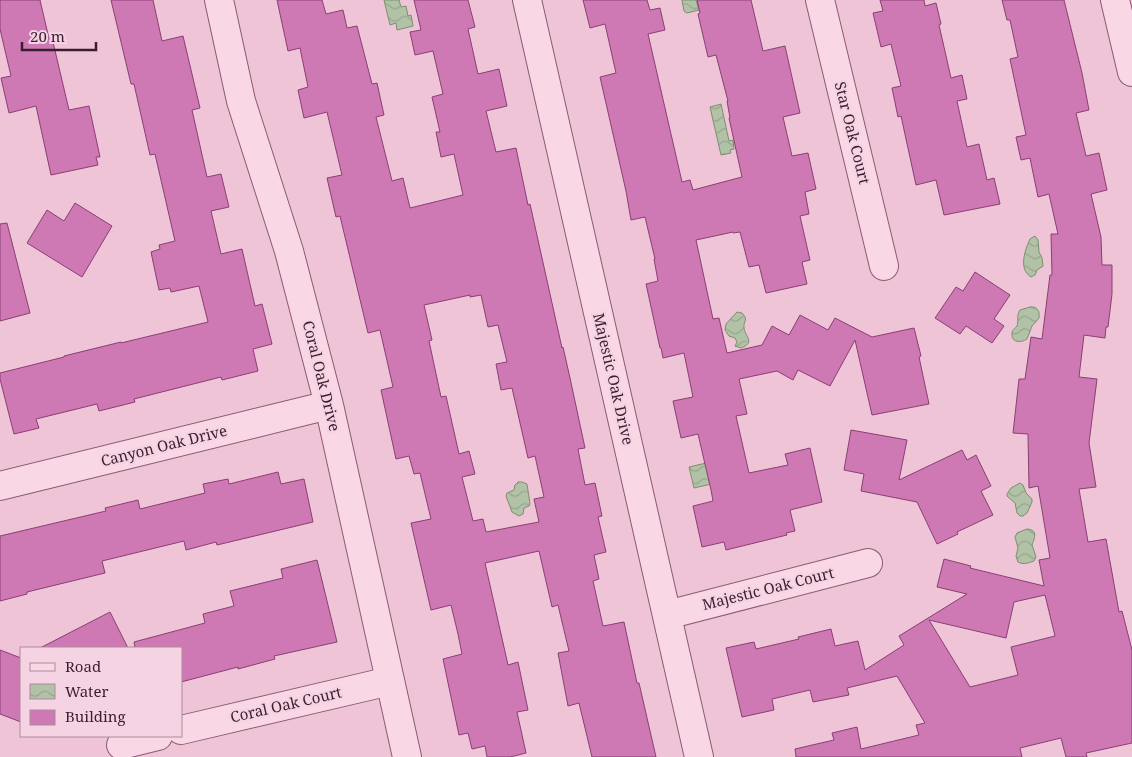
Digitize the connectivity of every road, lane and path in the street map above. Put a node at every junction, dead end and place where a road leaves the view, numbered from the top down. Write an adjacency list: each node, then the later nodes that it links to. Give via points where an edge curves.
1 (219, 0): 7 (street, Coral Oak Drive, via 241,101 289,251)
2 (526, 0): 10 (street, Majestic Oak Drive)
3 (820, 0): 6 (street, Star Oak Court)
4 (1115, 0): 5 (street)
5 (1132, 72)
6 (884, 266)
7 (329, 406): 8 (street, Canyon Oak Drive); 11 (street, Coral Oak Drive)
8 (0, 486)
9 (868, 563): 10 (street, Majestic Oak Court)
10 (667, 615): 16 (street, Majestic Oak Drive)
11 (390, 681): 12 (street, Coral Oak Court); 15 (street, Coral Oak Drive)
12 (182, 730)
13 (154, 737): 14 (street)
14 (121, 745)
15 (407, 757)
16 (699, 757)

